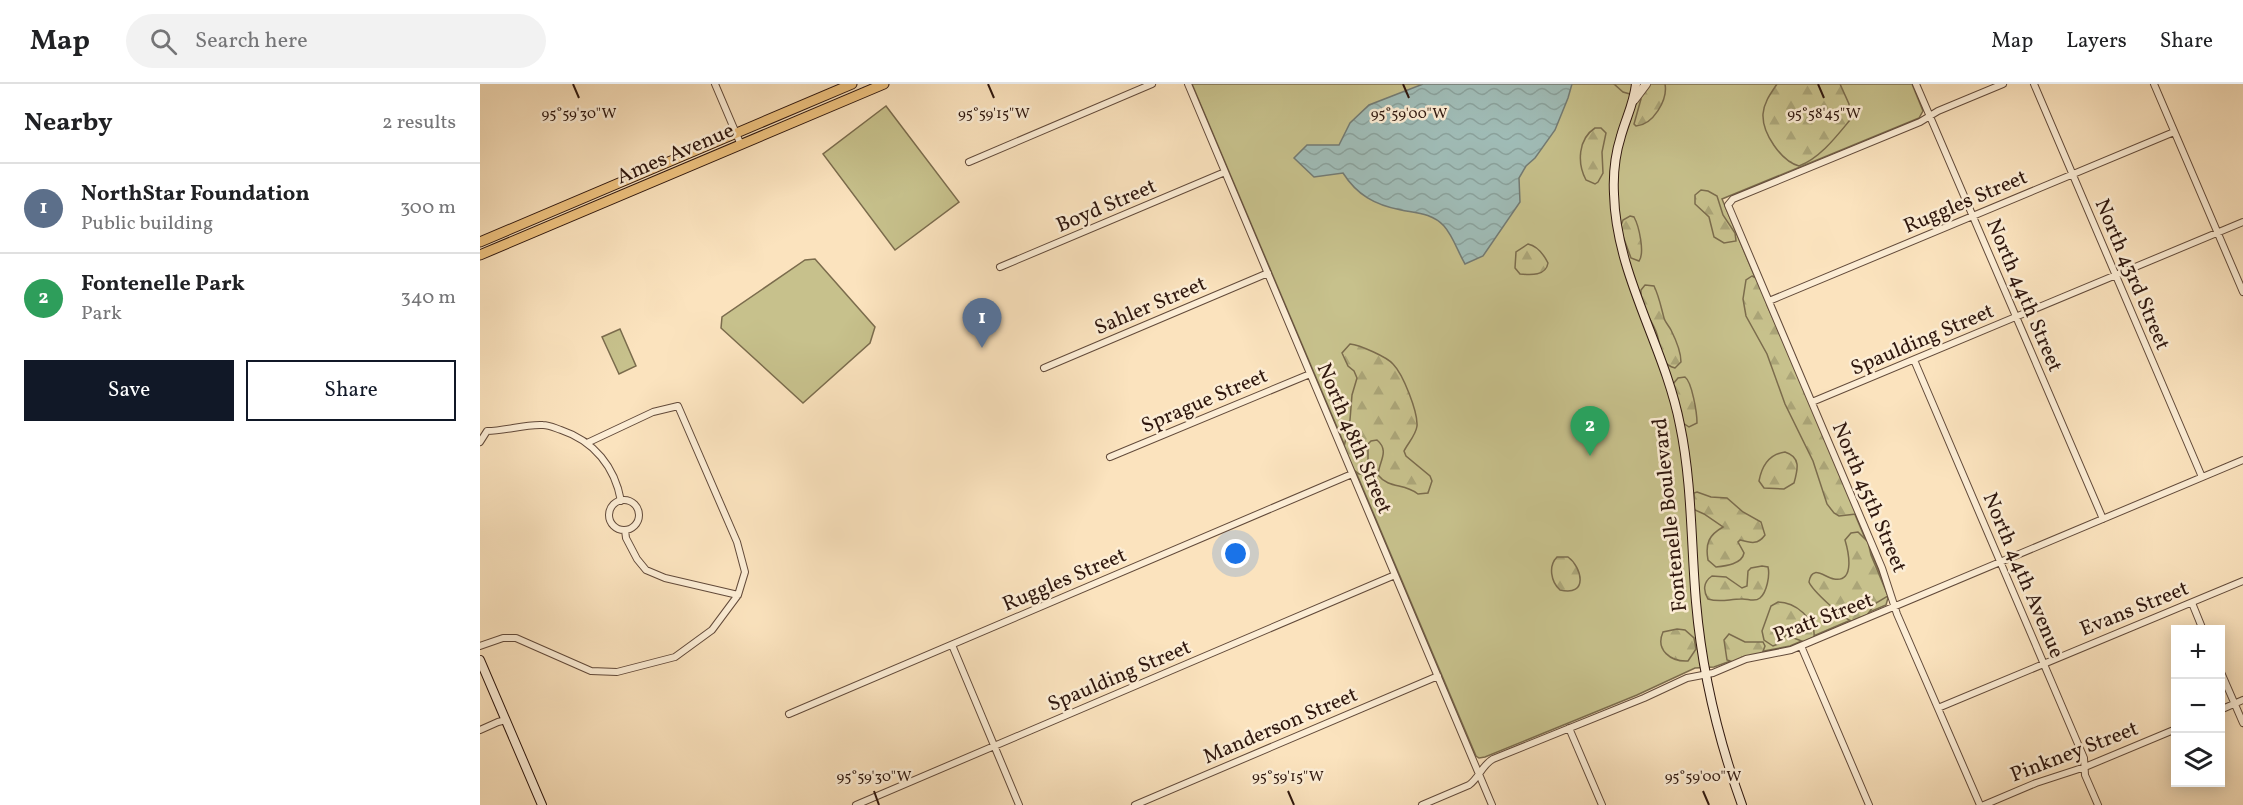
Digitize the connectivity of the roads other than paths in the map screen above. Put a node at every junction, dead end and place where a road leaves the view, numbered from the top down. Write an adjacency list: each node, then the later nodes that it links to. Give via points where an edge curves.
1 (715, 84): 15 (street)
2 (852, 84): 15 (main road, Ames Avenue)
3 (884, 84): 16 (main road, Ames Avenue)
4 (1152, 84): 17 (street)
5 (1188, 84): 18 (street, North 48th Street)
6 (1636, 84): 12 (main road, Fontenelle Boulevard)
7 (1646, 84): 12 (street)
8 (1916, 84): 13 (street, North 44th Street)
9 (2003, 84): 13 (street)
10 (2034, 84): 19 (street, North 43rd Street)
11 (2154, 84): 14 (street)
12 (1634, 100): 56 (main road, Fontenelle Boulevard, via 1617,150 1615,214 1625,257 1681,426)
13 (1930, 116): 20 (street, North 44th Street); 29 (street, North 45th Street, via 1729,202)
14 (2174, 132): 19 (street, Ruggles Street); 22 (street)
15 (736, 133): 16 (street); 23 (main road, Ames Avenue)
16 (741, 145): 24 (main road, Ames Avenue)
17 (969, 162)
18 (1225, 172): 25 (street, Boyd Street); 26 (street, North 48th Street)
19 (2072, 174): 20 (street, Ruggles Street); 27 (street, North 43rd Street)
20 (1973, 216): 29 (street, Ruggles Street); 30 (street, North 44th Street)
21 (2243, 222): 22 (street, Spaulding Street)
22 (2218, 233): 27 (street, Spaulding Street); 28 (street)
23 (480, 242)
24 (480, 255)
25 (1000, 267)
26 (1268, 273): 32 (street, Sahler Street); 33 (street, North 48th Street)
27 (2116, 275): 30 (street, Spaulding Street); 40 (street, North 43rd Street)
28 (2243, 292)
29 (1769, 301): 34 (street, North 45th Street)
30 (2016, 317): 31 (street, Spaulding Street); 42 (street, North 44th Street)
31 (1914, 360): 34 (street, Spaulding Street); 44 (street, North 44th Avenue)
32 (1044, 368)
33 (1310, 374): 37 (street, Sprague Street); 39 (street, North 48th Street)
34 (1812, 402): 49 (street, North 45th Street)
35 (480, 442): 36 (street, via 487,431 546,425)
36 (587, 443): 41 (street, via 612,471); 47 (street, via 653,412 678,405 737,542 745,572)
37 (1110, 457)
38 (2243, 460): 40 (street, Pratt Street)
39 (1352, 474): 45 (street, North 48th Street); 51 (street, Ruggles Street)
40 (2202, 477): 42 (street, Pratt Street)
41 (621, 501): 43 (street, via 610,509 610,519 614,527); 43 (street, via 634,504 639,514 636,524)
42 (2103, 519): 44 (street, Pratt Street)
43 (626, 530): 47 (street, via 631,549 646,570)
44 (2001, 562): 49 (street, Pratt Street); 55 (street, North 44th Avenue)
45 (1395, 575): 57 (street, North 48th Street); 69 (street, Spaulding Street)
46 (2243, 581): 48 (street, Evans Street)
47 (738, 594): 53 (street, via 712,630 675,657 634,669 591,671 516,638)
48 (2192, 603): 50 (street); 55 (street, Evans Street)
49 (1895, 606): 52 (street, Pratt Street); 61 (street, North 45th Street)
50 (2201, 625)
51 (952, 645): 63 (street, Ruggles Street); 69 (street)
52 (1801, 645): 56 (street, Pratt Street); 80 (street)
53 (480, 646)
54 (480, 660): 64 (main road)
55 (2044, 663): 61 (street, Evans Street); 70 (street, North 44th Avenue)
56 (1704, 674): 66 (street, Pratt Street); 79 (main road, Fontenelle Boulevard, via 1720,740)
57 (1438, 676): 71 (street, North 48th Street); 75 (street, Manderson Street)
58 (2224, 679): 60 (street)
59 (2243, 700): 60 (street)
60 (2235, 704): 62 (street); 65 (street)
61 (1938, 708): 81 (street, North 45th Street)
62 (2225, 708)
63 (789, 714)
64 (506, 720): 67 (street); 72 (main road)
65 (2243, 723)
66 (1569, 728): 71 (street, Pratt Street, via 1492,759); 78 (street)
67 (480, 730)
68 (2171, 731): 70 (street, Pinkney Street)
69 (994, 746): 73 (street, Spaulding Street); 74 (street)
70 (2085, 767): 82 (street, Pinkney Street); 83 (street, North 44th Avenue)
71 (1479, 775): 76 (street, Pratt Street, via 1469,785); 77 (street, North 48th Street)
72 (542, 805)
73 (856, 805)
74 (1019, 805)
75 (1135, 805)
76 (1422, 805)
77 (1492, 805)
78 (1602, 805)
79 (1742, 805)
80 (1869, 805)
81 (1980, 805)
82 (1984, 805)
83 (2098, 805)

